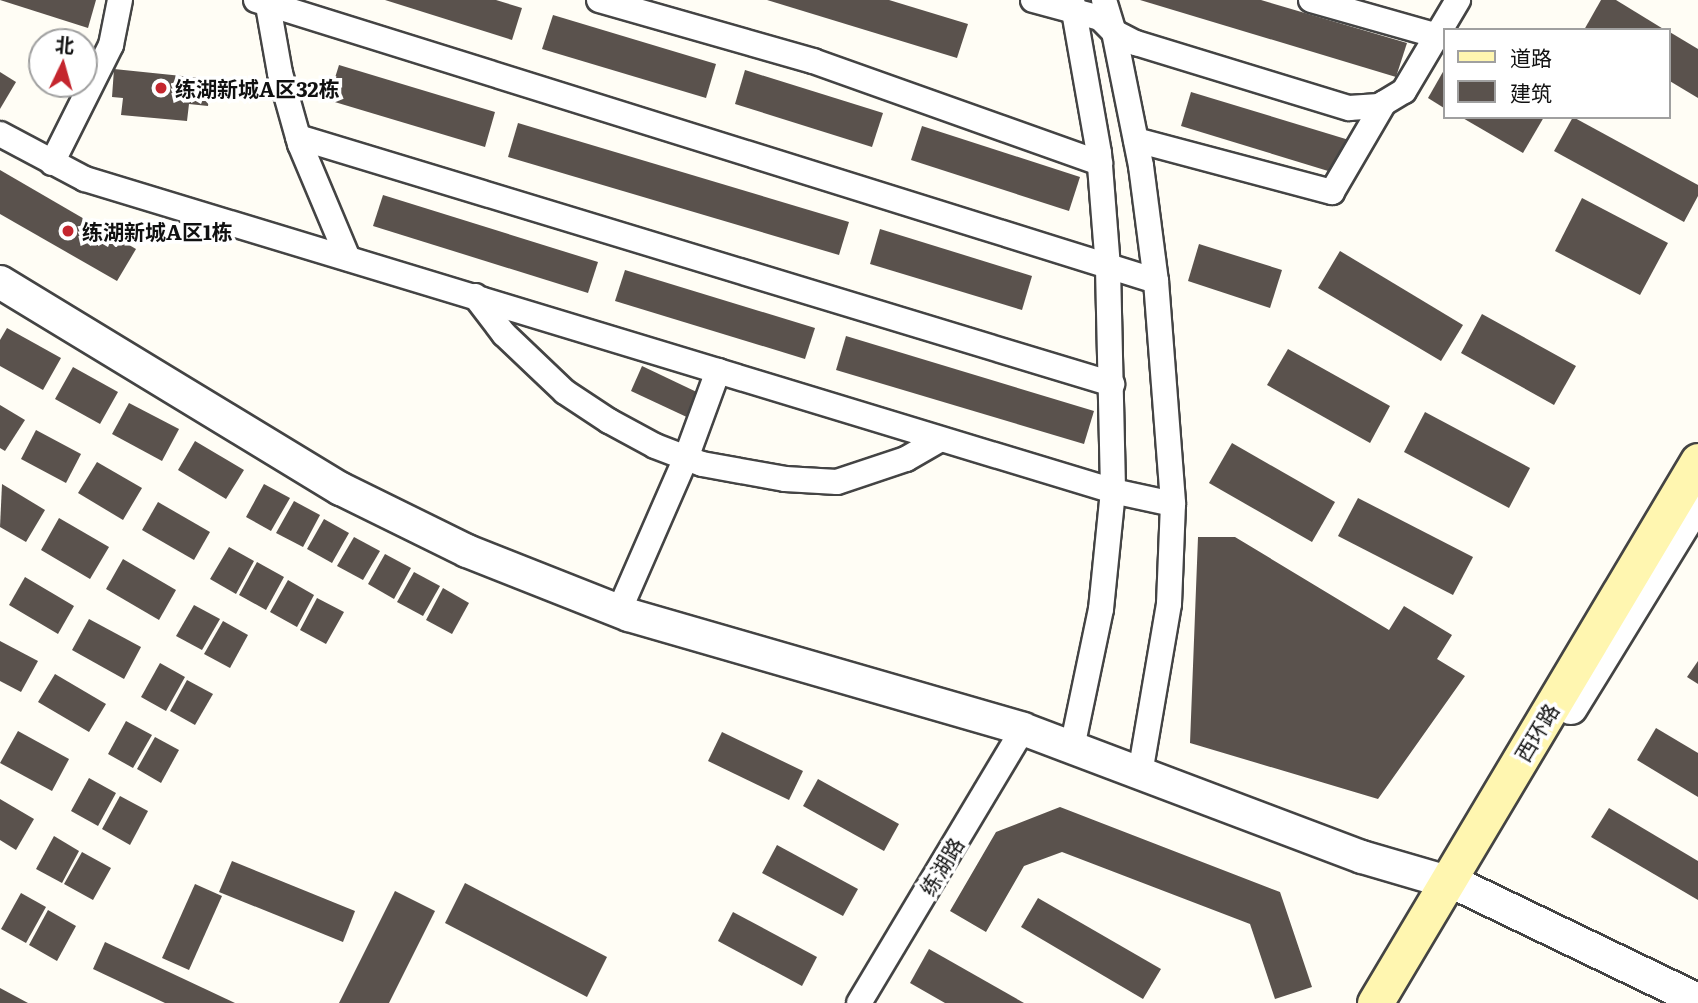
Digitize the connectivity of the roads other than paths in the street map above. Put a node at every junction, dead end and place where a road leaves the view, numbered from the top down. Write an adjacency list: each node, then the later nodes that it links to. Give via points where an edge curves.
1 (120, 0): 18 (street, via 111,45)
2 (599, 0): 17 (street, via 813,61)
3 (1033, 0): 8 (street)
4 (1104, 0): 11 (street)
5 (1311, 0): 12 (street)
6 (1458, 0): 9 (street)
7 (263, 1): 15 (street); 21 (street)
8 (1074, 6): 11 (street, via 1100,18); 17 (street)
9 (1442, 28)
10 (1442, 29): 12 (street)
11 (1114, 32): 13 (street, via 1136,43 1349,108); 16 (street)
12 (1438, 36): 13 (street, via 1404,91)
13 (1384, 103): 16 (street, via 1332,192)
14 (0, 134): 18 (street)
15 (298, 137): 20 (street); 26 (street)
16 (1136, 140): 19 (street)
17 (1100, 158): 19 (street); 21 (street)
18 (52, 163): 20 (street, via 85,179)
19 (1141, 166): 22 (street)
20 (348, 258): 24 (street)
21 (1108, 268): 22 (street); 26 (street)
22 (1156, 281): 32 (street)
23 (0, 282): 33 (street, via 341,489 467,551)
24 (475, 296): 25 (street); 28 (street, via 504,334 565,392 609,421)
25 (718, 371): 27 (street); 28 (street)
26 (1112, 384): 30 (street)
27 (940, 439): 28 (street, via 906,459 837,482 762,476); 30 (street)
28 (686, 458): 33 (street)
29 (1698, 461): 37 (main road, 西环路)
30 (1112, 491): 32 (street); 35 (street, via 1101,609)
31 (1698, 501): 37 (street, 西环路)
32 (1172, 504): 36 (street, via 1169,604)
33 (619, 611): 34 (street)
34 (1023, 729): 35 (street); 39 (street, 练湖路)
35 (1072, 748): 36 (street)
36 (1140, 773): 37 (street, via 1363,857)
37 (1454, 884): 38 (street); 40 (main road, 西环路); 41 (street, 西环路)
38 (1698, 1000)
39 (859, 1003)
40 (1376, 1003)
41 (1394, 1003)

